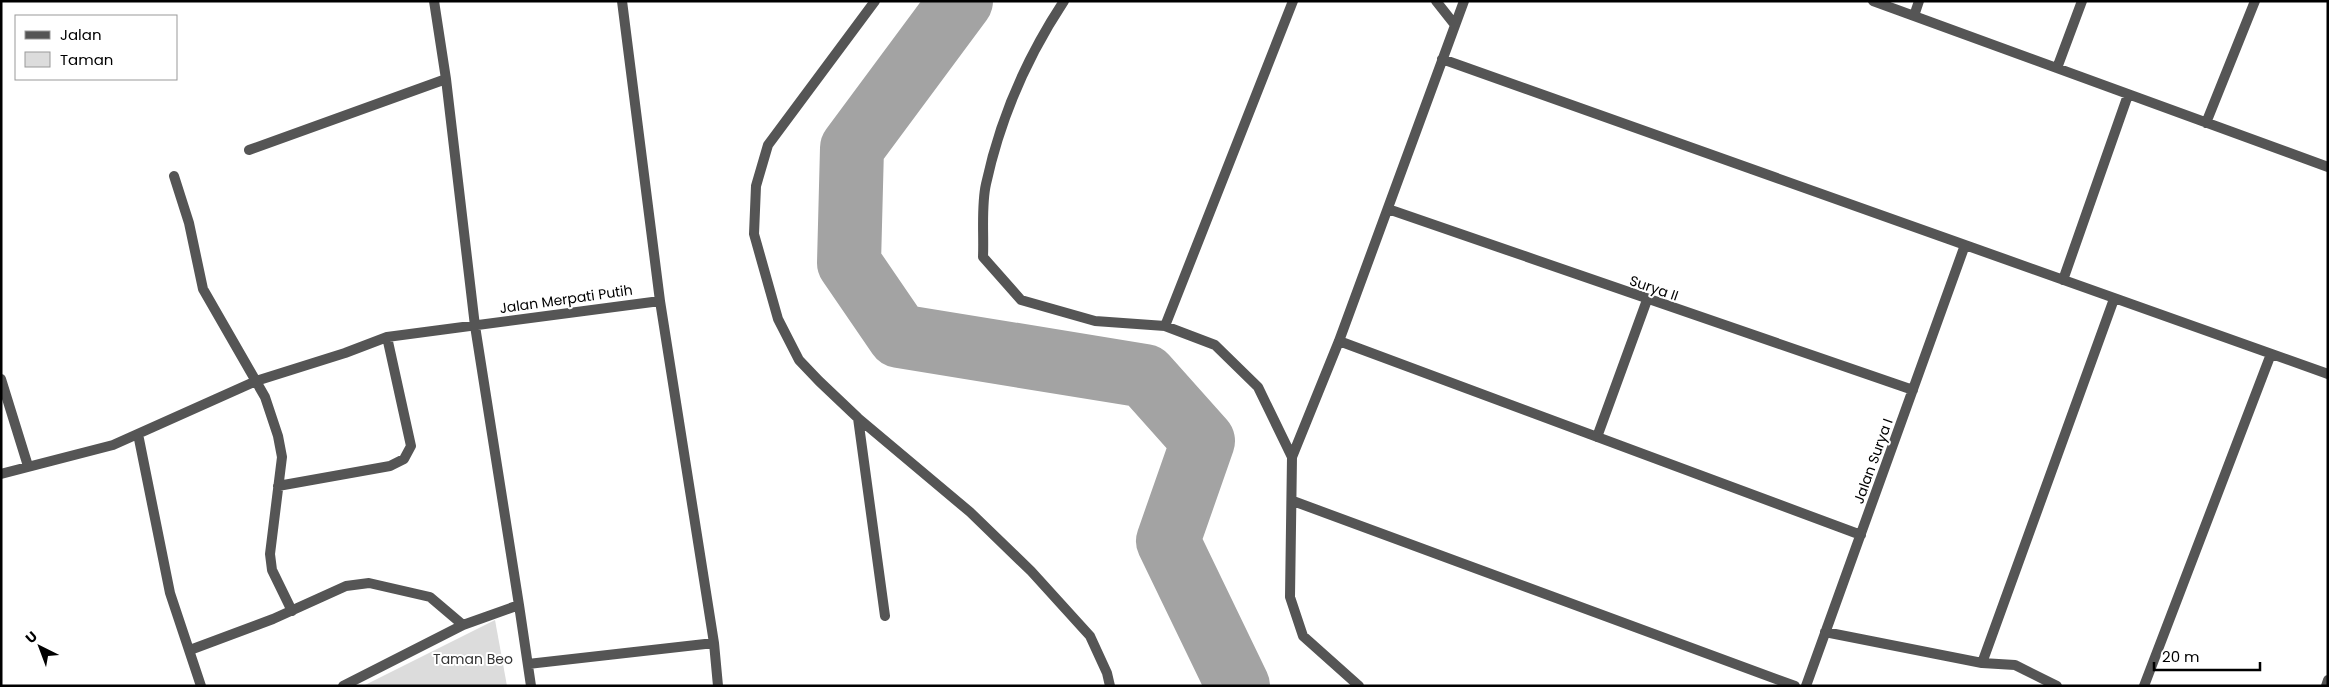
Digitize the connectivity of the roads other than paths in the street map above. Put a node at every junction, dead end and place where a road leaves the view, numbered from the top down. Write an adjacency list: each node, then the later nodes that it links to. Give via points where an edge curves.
1 (434, 1): 16 (street)
2 (622, 1): 27 (street)
3 (875, 1): 37 (street, via 768,145 756,186 754,234 778,319 799,360)
4 (1064, 1): 29 (street, via 1047,27 1008,106 985,186 983,257 1021,300 1095,321)
5 (1293, 1): 29 (street)
6 (1436, 1): 13 (street)
7 (1464, 1): 13 (street)
8 (1873, 1): 12 (street)
9 (1919, 1): 12 (street)
10 (2082, 1): 15 (street)
11 (2255, 1): 18 (street)
12 (1914, 16): 15 (street)
13 (1455, 25): 14 (street)
14 (1442, 59): 22 (street); 23 (street)
15 (2057, 68): 17 (street)
16 (446, 79): 19 (street); 28 (street)
17 (2128, 94): 18 (street); 24 (street)
18 (2206, 123): 20 (street)
19 (249, 150)
20 (2328, 167)
21 (174, 176): 35 (street, via 189,223 203,289)
22 (1388, 209): 26 (street, Surya II); 31 (street)
23 (1965, 245): 24 (street); 36 (street, Jalan Surya I)
24 (2063, 280): 25 (street)
25 (2114, 298): 32 (street); 53 (street)
26 (1647, 300): 36 (street, Surya II); 39 (street)
27 (660, 301): 28 (street, Jalan Merpati Putih); 51 (street)
28 (476, 326): 30 (street, Jalan Merpati Putih); 46 (street)
29 (1165, 326): 40 (street, via 1216,345 1258,387)
30 (387, 337): 35 (street, Jalan Merpati Putih); 43 (street, via 411,446 404,459 390,466)
31 (1339, 341): 39 (street); 40 (street)
32 (2271, 354): 33 (street); 65 (street)
33 (2328, 374)
34 (1, 379): 41 (street)
35 (256, 381): 38 (street, Jalan Merpati Putih); 43 (street, via 278,436 282,457)
36 (1913, 390): 45 (street, Jalan Surya I)
37 (858, 418): 48 (street); 60 (street, via 970,512 1031,571 1090,636)
38 (138, 434): 41 (street, Jalan Merpati Putih, via 113,445); 52 (street, via 170,593)
39 (1597, 437): 45 (street)
40 (1292, 457): 44 (street)
41 (28, 466): 42 (street, Jalan Merpati Putih)
42 (1, 474)
43 (278, 486): 47 (street, via 270,554 272,570)
44 (1293, 501): 61 (street, via 1290,597 1303,636); 62 (street)
45 (1861, 535): 50 (street, Jalan Surya I)
46 (519, 605): 49 (street); 54 (street)
47 (292, 611): 49 (street, via 346,586 369,583 430,597); 52 (street)
48 (885, 616)
49 (463, 624): 57 (street)
50 (1825, 632): 53 (street); 63 (street, Jalan Surya I)
51 (714, 642): 54 (street); 59 (street)
52 (190, 650): 56 (street)
53 (1982, 663): 64 (street, via 2015,666)
54 (528, 664): 58 (street)
55 (2328, 680): 66 (street)
56 (201, 686)
57 (343, 686)
58 (531, 686)
59 (718, 686)
60 (1110, 686)
61 (1359, 686)
62 (1795, 686)
63 (1806, 686)
64 (2057, 686)
65 (2144, 686)
66 (2326, 686)

